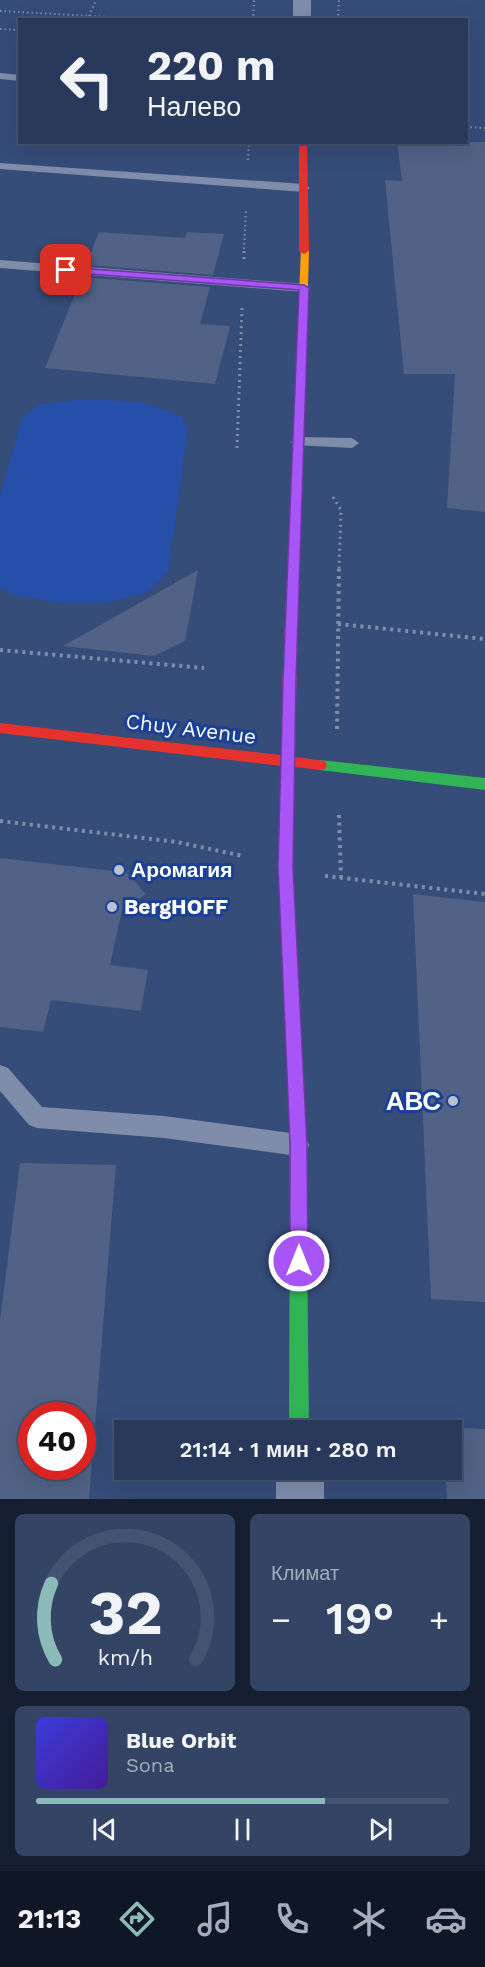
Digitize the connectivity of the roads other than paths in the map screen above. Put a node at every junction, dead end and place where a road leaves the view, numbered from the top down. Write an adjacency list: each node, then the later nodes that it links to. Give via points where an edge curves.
1 (302, 0): 2 (street)
2 (302, 18)
3 (0, 76): 4 (lane)
4 (18, 78)
5 (303, 144): 7 (street)
6 (0, 166): 7 (lane)
7 (304, 188): 9 (street)
8 (0, 264): 9 (lane)
9 (304, 288): 10 (street)
10 (298, 442): 11 (lane); 13 (street)
11 (352, 443)
12 (0, 728): 13 (street, Chuy Avenue)
13 (287, 761): 14 (street, Chuy Avenue); 16 (street, via 286,867)
14 (485, 784)
15 (0, 1075): 16 (lane, via 37,1117 164,1127)
16 (298, 1144): 17 (street)
17 (299, 1420)
18 (300, 1480): 19 (street)
19 (300, 1499)

